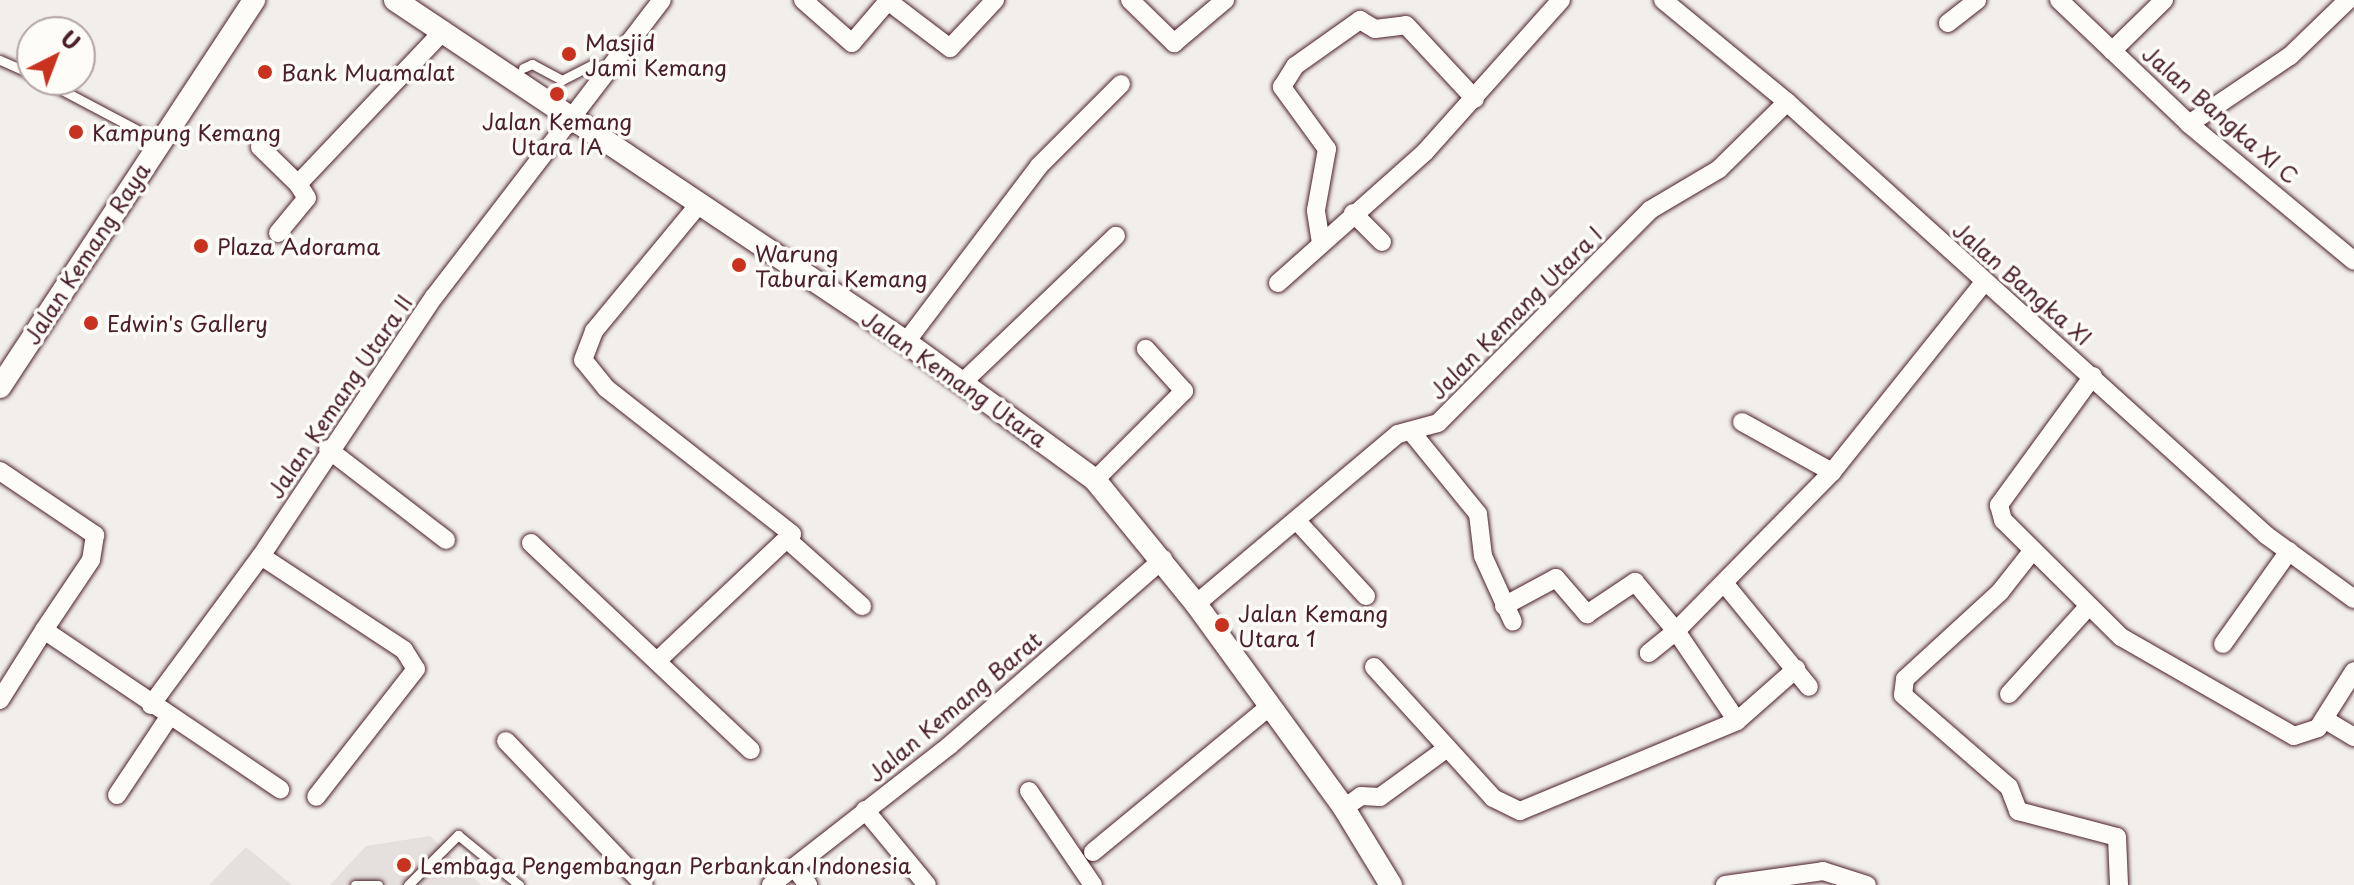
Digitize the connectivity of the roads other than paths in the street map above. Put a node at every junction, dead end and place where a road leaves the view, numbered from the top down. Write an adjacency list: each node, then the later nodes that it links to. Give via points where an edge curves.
1 (254, 0): 25 (street, Jalan Kemang Raya)
2 (395, 0): 15 (street, Jalan Kemang Utara)
3 (662, 0): 18 (street, Jalan Kemang Utara II)
4 (803, 0): 5 (street, via 852,43 888,1 950,48)
5 (995, 0)
6 (1130, 0): 7 (street, via 1174,43)
7 (1225, 0)
8 (1561, 0): 21 (street)
9 (1663, 0): 22 (street, Jalan Bangka XI)
10 (1977, 0): 14 (street)
11 (2059, 0): 16 (street, Jalan Bangka XI C)
12 (2164, 0): 16 (street)
13 (2348, 0): 24 (street, via 2290,56)
14 (1948, 23)
15 (444, 30): 23 (street, Jalan Kemang Utara); 27 (street)
16 (2112, 51): 24 (street, Jalan Bangka XI C)
17 (523, 68): 18 (lane, via 532,64 562,80 592,65)
18 (605, 71): 23 (street, Jalan Kemang Utara II)
19 (1121, 84): 37 (street, via 1039,166)
20 (73, 96): 25 (lane)
21 (1475, 99): 29 (street); 33 (street, via 1406,25 1376,29 1360,20 1295,66 1282,87 1327,149 1316,210)
22 (1787, 102): 35 (street, Jalan Bangka XI); 43 (street, Jalan Kemang Utara I, via 1730,160 1650,210 1507,358 1438,423)
23 (571, 116): 28 (street, Jalan Kemang Utara); 44 (street, Jalan Kemang Utara II)
24 (2189, 124): 34 (street, Jalan Bangka XI C)
25 (158, 141): 41 (street, Jalan Kemang Raya)
26 (260, 147): 27 (street)
27 (298, 184): 30 (street, via 307,198)
28 (700, 203): 37 (street, Jalan Kemang Utara); 50 (street, via 594,331 583,360 606,388 788,529)
29 (1353, 213): 32 (street); 33 (street)
30 (278, 233)
31 (1116, 236): 40 (street)
32 (1382, 242)
33 (1321, 243): 36 (street)
34 (2351, 254)
35 (1984, 282): 39 (street, Jalan Bangka XI); 46 (street)
36 (1278, 283)
37 (906, 342): 40 (street, Jalan Kemang Utara)
38 (1146, 349): 47 (street, via 1184,391)
39 (2093, 376): 52 (street, via 1999,505 2003,520); 53 (street, Jalan Bangka XI)
40 (962, 383): 47 (street, Jalan Kemang Utara)
41 (0, 386)
42 (1742, 422): 46 (street)
43 (1413, 434): 48 (street, Jalan Kemang Utara I, via 1398,434); 63 (street, via 1478,514 1483,556 1508,614 1556,578 1584,615 1635,582)
44 (328, 449): 49 (street); 54 (street, Jalan Kemang Utara II)
45 (0, 471): 62 (street, via 95,535 91,560)
46 (1832, 472): 56 (street)
47 (1095, 480): 55 (street, Jalan Kemang Utara)
48 (1297, 521): 57 (street); 59 (street, Jalan Kemang Utara I)
49 (446, 540)
50 (789, 541): 60 (street); 66 (street)
51 (531, 543): 66 (street)
52 (2033, 550): 61 (street); 102 (street, via 2000,592 1905,679 1903,695 2009,787 2018,811 2117,837)
53 (2289, 551): 58 (street, Jalan Bangka XI); 64 (street)
54 (261, 556): 73 (street, Jalan Kemang Utara II); 85 (street, via 404,650 416,669)
55 (1163, 559): 59 (street, Jalan Kemang Utara); 87 (street, Jalan Kemang Barat)
56 (1724, 583): 63 (street); 68 (street)
57 (1366, 596)
58 (2354, 599)
59 (1196, 604): 74 (street, Jalan Kemang Utara)
60 (862, 606)
61 (2088, 607): 71 (street); 76 (street, via 2156,662 2294,736 2311,736)
62 (44, 630): 72 (street); 73 (street)
63 (1676, 631): 65 (street); 77 (street)
64 (2223, 644)
65 (1649, 653)
66 (657, 661): 81 (street)
67 (1374, 667): 80 (street)
68 (1796, 669): 70 (street); 77 (street)
69 (2354, 671): 76 (street)
70 (1809, 687)
71 (2009, 694)
72 (0, 700)
73 (151, 705): 75 (street)
74 (1269, 707): 86 (street, Jalan Kemang Utara); 88 (street)
75 (169, 717): 82 (street); 84 (street)
76 (2324, 719): 78 (street)
77 (1737, 721): 80 (street, via 1520,811 1493,798)
78 (2354, 737)
79 (506, 741): 94 (street)
80 (1446, 749): 86 (street, via 1380,797 1361,796)
81 (751, 750)
82 (280, 789)
83 (1029, 791): 98 (street)
84 (117, 795)
85 (316, 797)
86 (1344, 808): 99 (street, Jalan Kemang Utara)
87 (865, 810): 89 (street, Jalan Kemang Barat); 97 (street)
88 (1093, 852)
89 (794, 867): 95 (street, Jalan Kemang Barat); 96 (street)
90 (355, 885): 91 (lane)
91 (378, 885)
92 (408, 885): 93 (lane, via 458,835)
93 (519, 885)
94 (644, 885)
95 (771, 885)
96 (808, 885)
97 (927, 885)
98 (1093, 885)
99 (1391, 885)
100 (1725, 885): 101 (street, via 1823,871)
101 (1867, 885)
102 (2119, 885)

